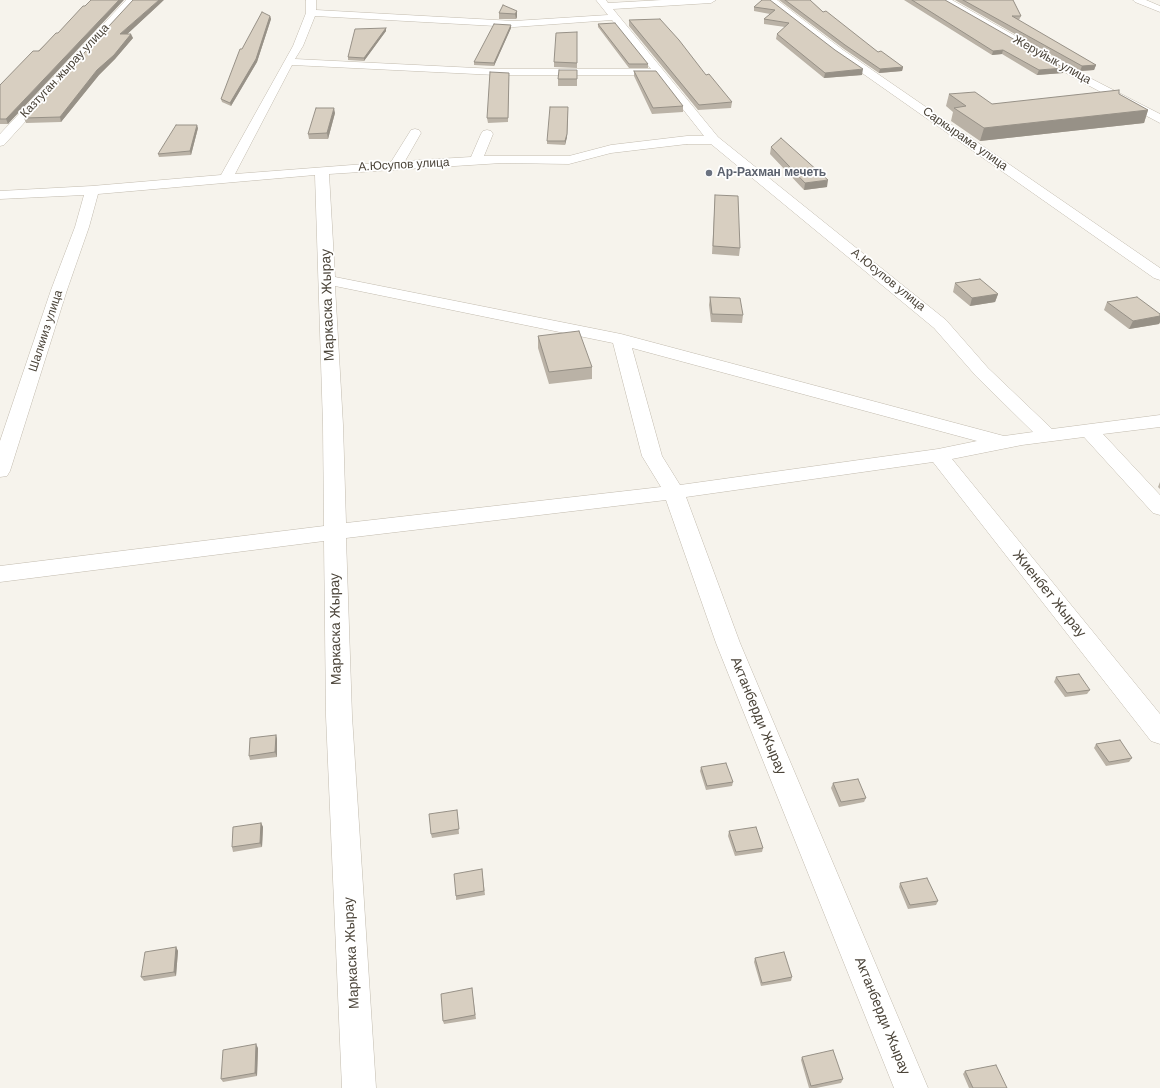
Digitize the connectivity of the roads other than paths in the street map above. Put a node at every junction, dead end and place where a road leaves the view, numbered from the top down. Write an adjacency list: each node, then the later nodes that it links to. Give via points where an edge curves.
1 (131, 0): 16 (street, Казтуган жырау улица)
2 (311, 0): 9 (street)
3 (711, 0): 7 (street)
4 (771, 0): 23 (street, Саркырама улица, via 839,52)
5 (945, 0): 12 (street, Жеруйык улица)
6 (1138, 0): 8 (street)
7 (608, 8): 9 (street, via 514,24); 11 (street, А.Юсупов улица)
8 (1159, 8)
9 (310, 13): 10 (street, via 298,46)
10 (288, 62): 11 (street, via 496,72); 20 (street)
11 (660, 72): 15 (street, А.Юсупов улица)
12 (1160, 119)
13 (415, 133): 18 (street)
14 (486, 134): 17 (street)
15 (714, 140): 17 (street, А.Юсупов улица, via 687,140 610,149 569,160); 28 (street, А.Юсупов улица, via 940,324 982,372)
16 (0, 142)
17 (476, 161): 18 (street, А.Юсупов улица)
18 (395, 166): 19 (street, А.Юсупов улица)
19 (322, 170): 20 (street, А.Юсупов улица); 24 (street, Маркаска Жырау)
20 (225, 179): 21 (street, А.Юсупов улица)
21 (92, 190): 22 (street, А.Юсупов улица); 31 (street, Шалкииз улица, via 82,227)
22 (0, 195)
23 (1160, 275)
24 (327, 280): 25 (street); 34 (street, Маркаска Жырау)
25 (621, 340): 29 (street); 32 (street, Актанберди Жырау, via 652,456)
26 (1160, 422): 27 (street)
27 (1089, 431): 28 (street); 33 (street)
28 (1047, 436): 29 (street)
29 (1003, 442): 30 (street)
30 (938, 455): 32 (street); 36 (street, Жиенбет Жырау)
31 (0, 471)
32 (674, 492): 34 (street); 38 (street, Актанберди Жырау, via 728,643)
33 (1160, 508)
34 (334, 532): 35 (street); 37 (street, Маркаска Жырау, via 339,716)
35 (0, 574)
36 (1160, 733)
37 (359, 1088)
38 (911, 1088)

